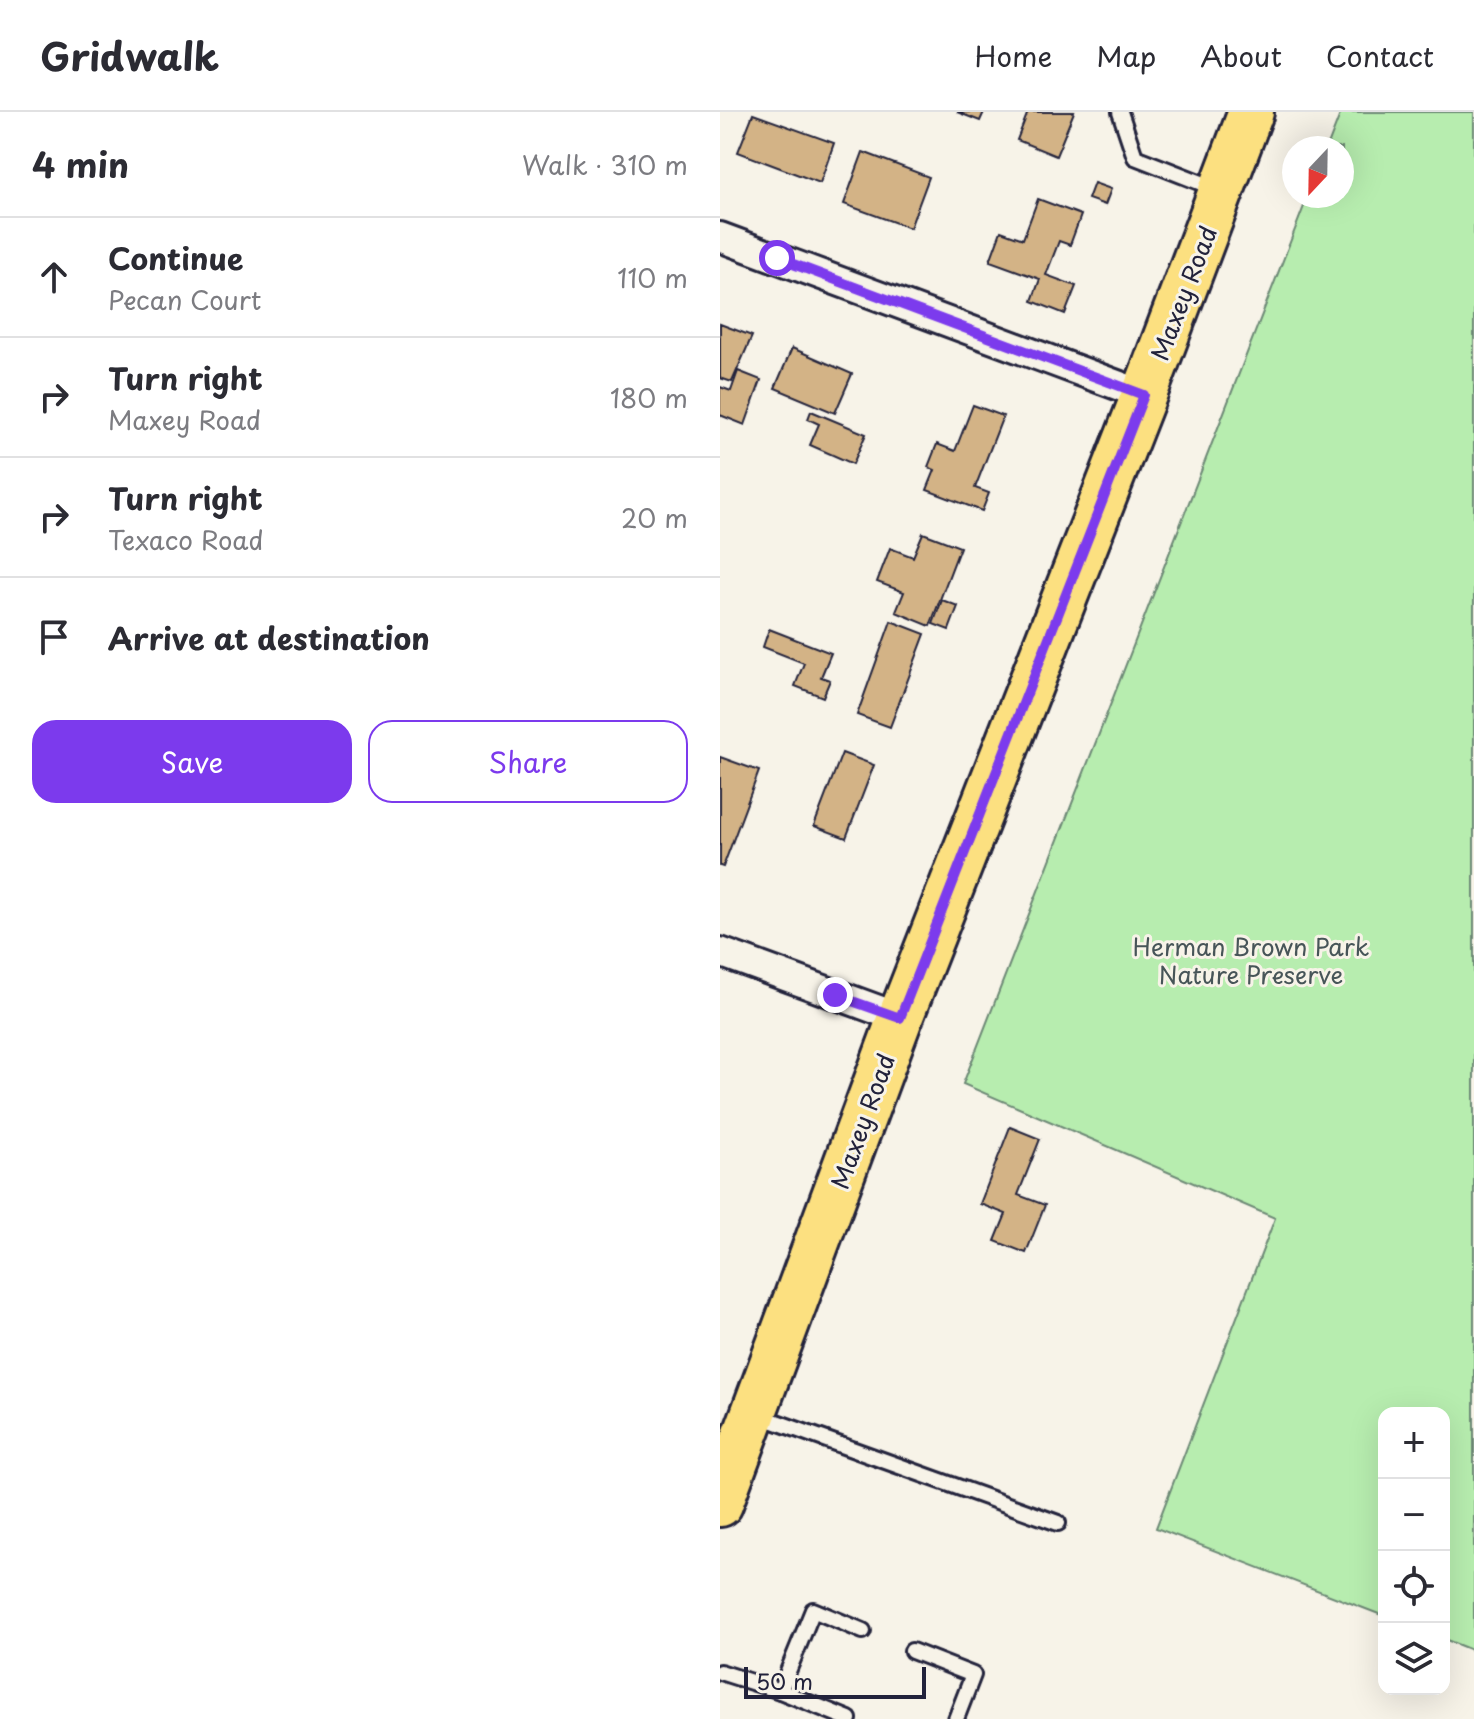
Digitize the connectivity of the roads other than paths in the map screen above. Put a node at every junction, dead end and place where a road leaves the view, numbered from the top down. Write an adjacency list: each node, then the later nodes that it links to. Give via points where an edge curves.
1 (1120, 112): 3 (lane, via 1135,157)
2 (1251, 112): 3 (main road, Maxey Road)
3 (1221, 191): 5 (main road, Maxey Road)
4 (720, 237): 5 (street)
5 (1144, 395): 7 (main road, Maxey Road)
6 (720, 952): 7 (street)
7 (900, 1018): 8 (main road, Maxey Road)
8 (755, 1414): 9 (main road, Maxey Road); 10 (lane)
9 (720, 1504)
10 (1058, 1523)
11 (863, 1631): 14 (lane, via 813,1610)
12 (912, 1651): 16 (lane, via 973,1675)
13 (720, 1672): 14 (lane)
14 (780, 1691): 15 (lane)
15 (849, 1719)
16 (956, 1719)

